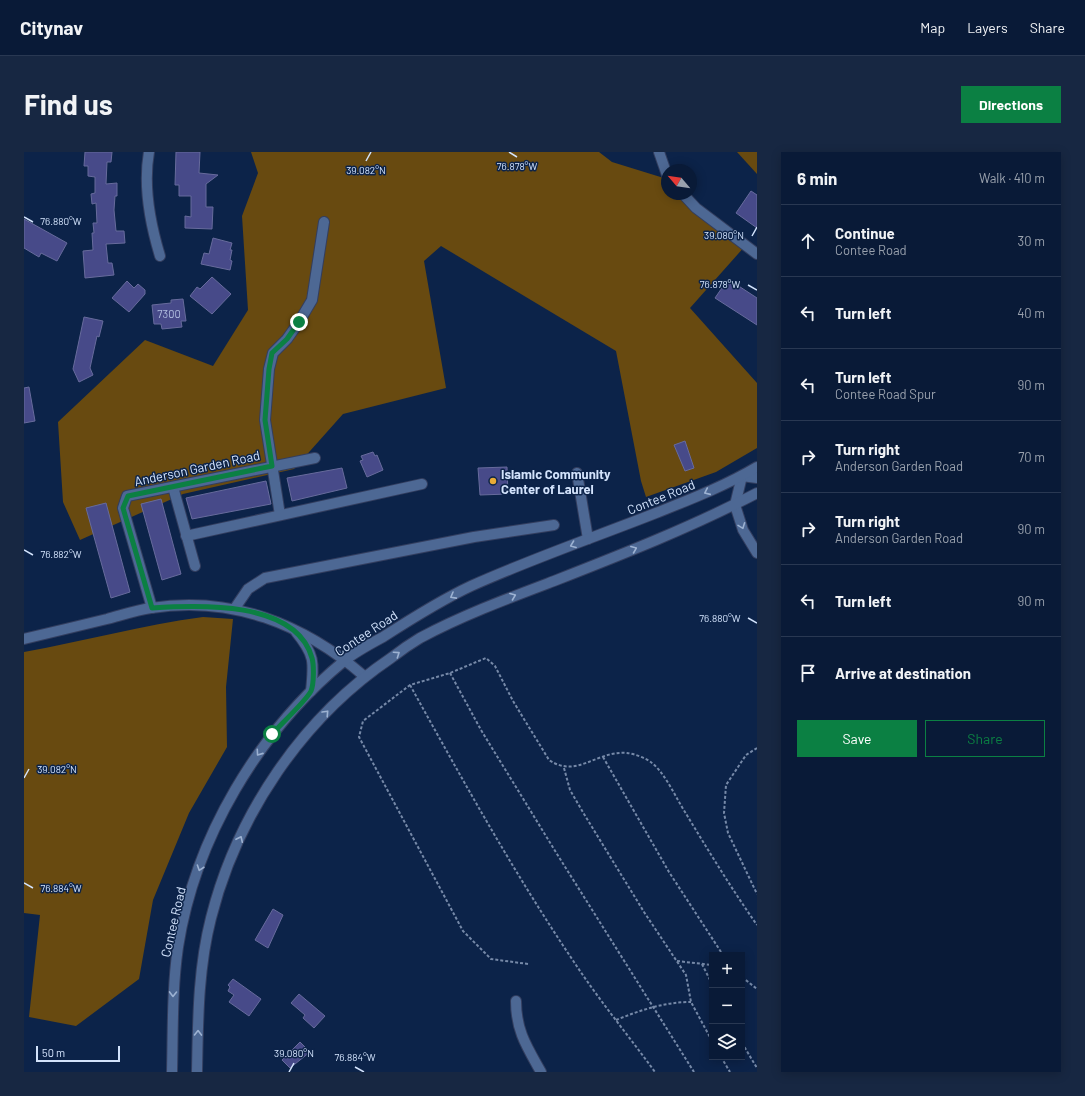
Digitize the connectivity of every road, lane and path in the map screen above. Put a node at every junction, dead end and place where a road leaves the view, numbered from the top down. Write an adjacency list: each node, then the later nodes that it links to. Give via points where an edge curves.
1 (149, 152): 7 (street, via 147,186 153,232)
2 (659, 152): 3 (street)
3 (663, 164)
4 (689, 200): 6 (street)
5 (324, 222): 9 (street, via 312,300 287,339 272,353 265,420)
6 (757, 254)
7 (160, 256)
8 (315, 458): 9 (street, Anderson Garden Road)
9 (272, 466): 15 (street, Anderson Garden Road); 18 (street)
10 (757, 467): 12 (street, Contee Road)
11 (577, 473): 21 (street)
12 (742, 476): 13 (street); 17 (street); 21 (street, Contee Road, one-way to 21, via 707,493)
13 (757, 478)
14 (422, 484): 18 (street)
15 (173, 487): 20 (street); 24 (street, Anderson Garden Road, via 128,496 123,508)
16 (757, 493): 17 (street)
17 (735, 505): 22 (street, one-way to 22, via 743,530); 30 (street, one-way to 17, via 419,639 486,606 695,524)
18 (280, 515): 20 (street)
19 (554, 525): 25 (street, via 474,537 265,578 248,589)
20 (186, 536): 23 (street)
21 (588, 539): 28 (street, Contee Road, one-way to 28, via 470,587 407,621)
22 (757, 553)
23 (195, 566)
24 (152, 608): 25 (street, via 194,605); 27 (street)
25 (235, 608): 26 (street)
26 (292, 627): 28 (street); 32 (street, via 309,648 314,665)
27 (24, 639)
28 (345, 660): 30 (street); 32 (street, Contee Road)
29 (450, 673): 31 (path); 35 (path, via 486,658 491,662 548,760); 48 (path, via 489,743)
30 (364, 676): 55 (street, one-way to 30, via 198,993 211,918 227,868 252,814 272,780 300,742)
31 (410, 685): 40 (path, via 363,721 359,737 463,932 491,959); 49 (path, via 497,840 573,961)
32 (311, 691): 54 (street, Contee Road, one-way to 54, via 272,734 242,778 218,821 203,858 186,908 178,947 174,986)
33 (757, 748): 36 (path, via 746,755 726,784 724,813 728,833)
34 (603, 757): 35 (path, via 575,767); 37 (path, via 627,753 653,764); 38 (path, via 669,872)
35 (564, 768): 39 (path, via 570,790 584,814)
36 (757, 894)
37 (757, 925)
38 (721, 952)
39 (677, 961): 41 (path); 47 (path, via 686,974)
40 (528, 964)
41 (702, 964): 42 (path); 43 (path)
42 (709, 965)
43 (709, 978)
44 (745, 979): 45 (path)
45 (757, 989)
46 (516, 1001): 56 (street, via 516,1019 523,1042)
47 (691, 1002): 48 (path); 50 (path)
48 (652, 1006): 49 (path); 58 (path)
49 (616, 1020): 57 (path)
50 (709, 1035)
51 (745, 1048): 53 (path)
52 (723, 1060): 59 (path)
53 (757, 1068)
54 (172, 1072)
55 (197, 1072)
56 (541, 1072)
57 (655, 1072)
58 (694, 1072)
59 (730, 1072)

